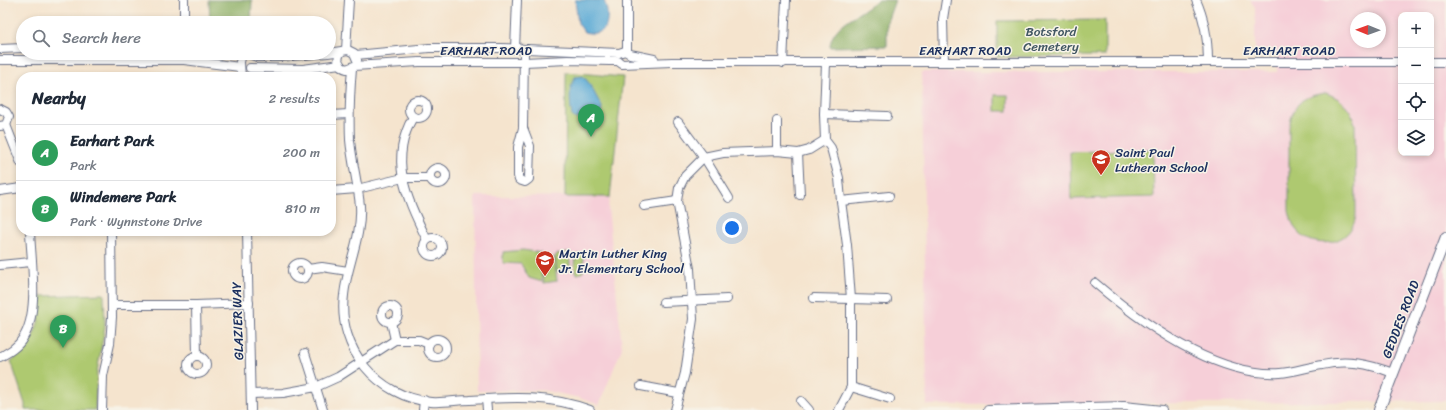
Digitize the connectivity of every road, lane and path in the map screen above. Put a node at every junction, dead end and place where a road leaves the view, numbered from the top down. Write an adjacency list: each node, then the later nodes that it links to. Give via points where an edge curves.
1 (184, 0): 8 (street)
2 (349, 0): 13 (street)
3 (517, 0): 11 (street)
4 (627, 0): 15 (street)
5 (786, 0): 26 (street)
6 (946, 0): 22 (street, via 943,19)
7 (1196, 0): 20 (street, via 1205,28)
8 (184, 16)
9 (0, 48): 10 (street)
10 (16, 48)
11 (515, 49): 12 (street, EARHART ROAD); 13 (street, EARHART ROAD, via 429,48)
12 (524, 50): 15 (street, EARHART ROAD); 21 (street)
13 (349, 52): 14 (street, EARHART ROAD); 28 (street, via 357,60); 28 (street, via 338,59)
14 (336, 53)
15 (624, 56): 21 (street, EARHART ROAD); 26 (street, EARHART ROAD, via 672,62)
16 (16, 59): 17 (street, EARHART ROAD)
17 (0, 60)
18 (196, 60): 29 (street, EARHART ROAD)
19 (245, 60): 29 (street)
20 (1208, 61): 22 (street, EARHART ROAD); 23 (street, EARHART ROAD)
21 (524, 62): 28 (street, EARHART ROAD, via 420,62); 39 (street)
22 (944, 62): 27 (street, EARHART ROAD)
23 (1398, 62)
24 (1434, 62): 25 (street)
25 (1446, 62)
26 (783, 63): 27 (street, EARHART ROAD)
27 (826, 63): 32 (street)
28 (348, 67): 29 (street, EARHART ROAD); 31 (street)
29 (244, 72)
30 (0, 109): 38 (street, via 8,114 9,120)
31 (349, 114): 33 (street); 48 (street)
32 (824, 114): 34 (street); 40 (street)
33 (336, 115)
34 (887, 116)
35 (413, 117): 45 (street, via 402,146)
36 (777, 120): 41 (street)
37 (678, 122): 44 (street)
38 (3, 125): 42 (street)
39 (523, 128): 39 (street, via 518,147 518,176 525,182 530,176 530,146)
40 (825, 140): 43 (street, via 809,150); 55 (street, via 835,159)
41 (777, 151): 43 (street); 44 (street, via 723,153)
42 (16, 152)
43 (798, 153): 51 (street)
44 (704, 157): 53 (street); 54 (street, via 685,176 679,188)
45 (403, 178): 46 (street); 48 (street); 61 (street, via 407,197)
46 (430, 178)
47 (16, 189): 49 (street)
48 (357, 189): 50 (street); 65 (street, via 360,207 358,231)
49 (0, 191)
50 (336, 191)
51 (800, 195)
52 (889, 196): 55 (street)
53 (729, 198)
54 (677, 201): 56 (street); 70 (street, via 690,269)
55 (841, 201): 69 (street)
56 (644, 206)
57 (30, 236): 62 (street)
58 (111, 236): 74 (street)
59 (246, 236): 73 (street, GLAZIER WAY)
60 (1446, 237): 83 (main road, GEDDES ROAD)
61 (427, 240)
62 (32, 262): 63 (street); 81 (street, via 31,322 23,338 12,350)
63 (0, 265)
64 (308, 269): 65 (street, via 322,267)
65 (348, 271): 82 (street, via 342,311 345,328)
66 (1095, 283): 83 (street, via 1126,310 1161,334 1197,352 1234,366 1251,371 1279,373 1349,362 1366,364)
67 (814, 298): 69 (street)
68 (727, 299): 70 (street)
69 (851, 299): 71 (street); 86 (street)
70 (692, 300): 72 (street); 87 (street, via 691,338 685,373)
71 (887, 300)
72 (663, 302)
73 (249, 303): 75 (street); 88 (street, GLAZIER WAY)
74 (112, 305): 75 (street); 95 (street, via 110,344 103,376)
75 (196, 306): 80 (street)
76 (391, 322): 77 (street)
77 (395, 340): 78 (street, via 419,340); 82 (street)
78 (429, 344)
79 (305, 353): 85 (street)
80 (196, 356)
81 (0, 357)
82 (360, 362): 85 (street, via 338,377); 91 (street, via 382,384 396,392)
83 (1393, 373): 107 (main road, GEDDES ROAD)
84 (641, 386): 87 (street)
85 (316, 387): 88 (street, via 283,393); 97 (street)
86 (851, 387): 90 (street); 104 (street)
87 (678, 393): 102 (street)
88 (251, 394): 96 (street, GLAZIER WAY)
89 (486, 399): 91 (street, via 431,402); 92 (street, via 534,397); 99 (street)
90 (890, 399)
91 (424, 400): 98 (street)
92 (558, 401): 100 (street); 101 (street)
93 (801, 401): 103 (street)
94 (1144, 409): 105 (street, via 1124,406); 106 (street)
95 (102, 410)
96 (251, 410)
97 (323, 410)
98 (423, 410)
99 (487, 410)
100 (557, 410)
101 (590, 410)
102 (675, 410)
103 (809, 410)
104 (839, 410)
105 (988, 410)
106 (1162, 410)
107 (1379, 410)

